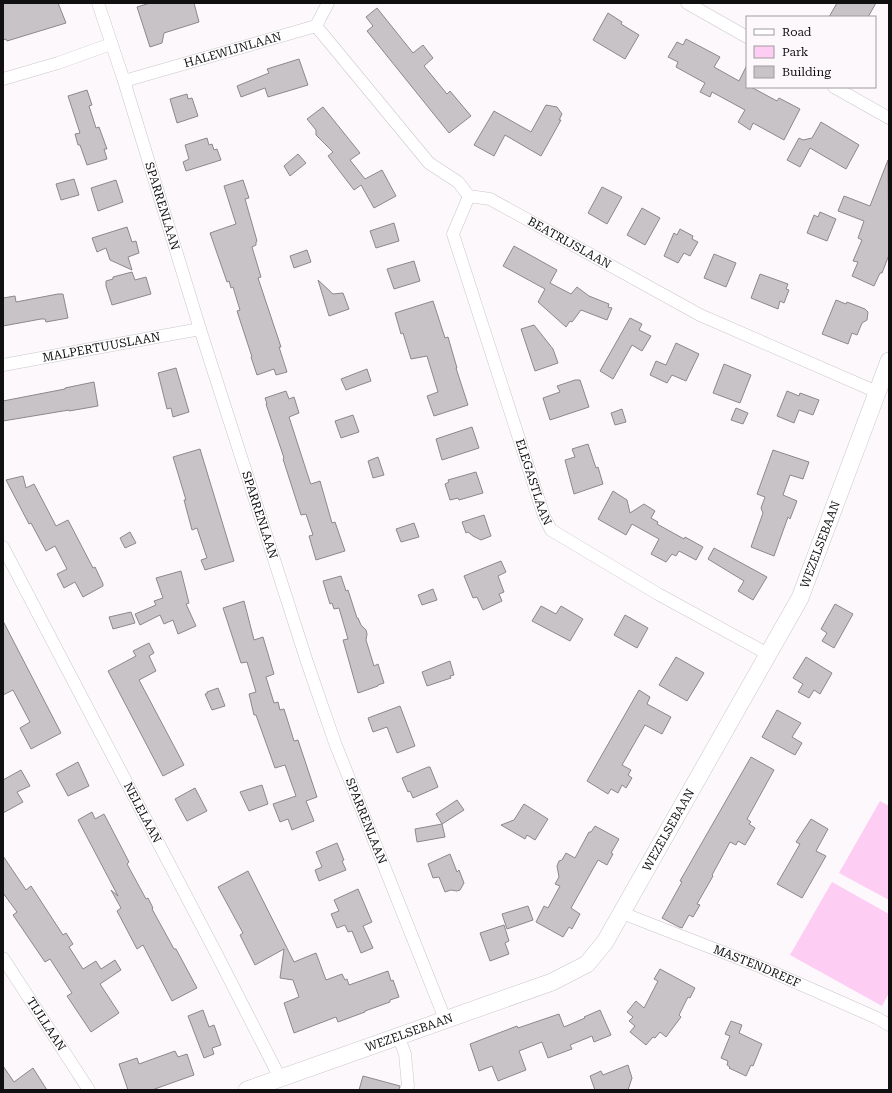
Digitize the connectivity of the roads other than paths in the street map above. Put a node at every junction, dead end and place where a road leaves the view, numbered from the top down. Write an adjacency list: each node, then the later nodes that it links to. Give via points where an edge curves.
1 (98, 3): 6 (street, SPARRENLAAN)
2 (328, 3): 4 (street)
3 (687, 3): 5 (street)
4 (316, 26): 8 (street, HALEWIJNLAAN); 11 (street, via 429,163 458,182)
5 (746, 36)
6 (111, 44): 7 (street); 8 (street, SPARRENLAAN)
7 (3, 79)
8 (124, 81): 12 (street, SPARRENLAAN)
9 (836, 88): 10 (street)
10 (889, 118)
11 (469, 196): 15 (street, BEATRIJSLAAN, via 490,200 700,315); 17 (street, ELEGASTLAAN, via 453,234 544,516 551,530 658,594)
12 (200, 329): 14 (street, MALPERTUUSLAAN); 20 (street, SPARRENLAAN, via 333,736)
13 (889, 361): 15 (street, WEZELSEBAAN)
14 (3, 365)
15 (877, 392): 17 (street, WEZELSEBAAN, via 800,598)
16 (3, 547): 23 (street, NELELAAN)
17 (768, 654): 18 (street, WEZELSEBAAN)
18 (622, 913): 20 (street, WEZELSEBAAN, via 605,942 586,964 552,982); 21 (street, MASTENDREEF, via 761,967)
19 (3, 958): 24 (street, TIJLLAAN)
20 (445, 1019): 22 (street, WEZELSEBAAN)
21 (889, 1025)
22 (398, 1035): 23 (street, WEZELSEBAAN); 26 (street, via 405,1054 408,1086)
23 (280, 1078): 25 (street, WEZELSEBAAN)
24 (89, 1090)
25 (247, 1090)
26 (406, 1090)

